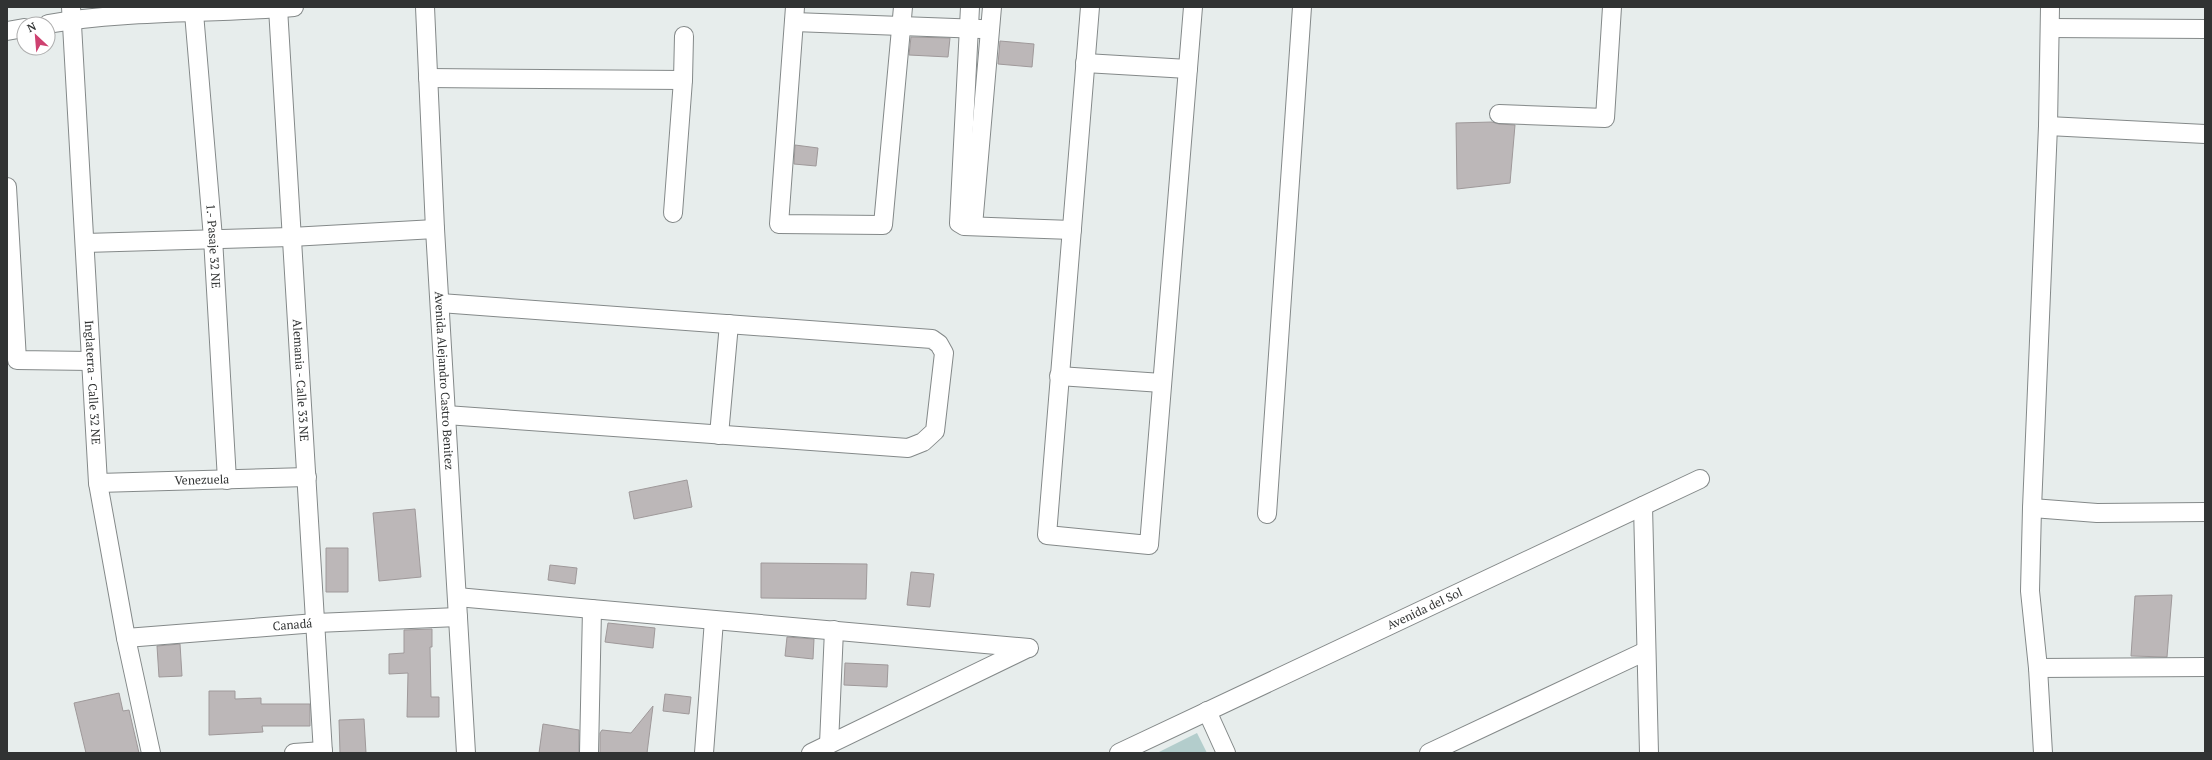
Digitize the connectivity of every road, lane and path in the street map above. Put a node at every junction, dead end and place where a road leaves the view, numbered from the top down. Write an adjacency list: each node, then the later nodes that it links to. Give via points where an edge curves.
1 (425, 7): 24 (street, Avenida Alejandro Castro Benitez)
2 (903, 7): 16 (street)
3 (970, 7): 18 (street)
4 (992, 7): 19 (street)
5 (1090, 7): 22 (street)
6 (1193, 7): 23 (street)
7 (1302, 7): 51 (street)
8 (1612, 7): 26 (street, via 1605,118)
9 (2050, 7): 17 (street)
10 (248, 8): 11 (street); 12 (street)
11 (286, 8): 34 (street, Alemania - Calle 33 NE)
12 (194, 13): 13 (street); 35 (street, 1.- Pasaje 32 NE)
13 (71, 14): 15 (street); 36 (street, Inglaterra - Calle 32 NE)
14 (794, 14): 16 (street); 16 (street, via 780,224 884,225)
15 (56, 21)
16 (901, 26): 18 (street)
17 (2050, 28): 20 (street); 27 (street)
18 (969, 29): 19 (street); 31 (street, via 958,214 959,223)
19 (990, 29): 31 (street)
20 (2205, 29)
21 (684, 36): 25 (street)
22 (1085, 63): 23 (street); 33 (street)
23 (1188, 69): 41 (street)
24 (428, 78): 25 (street); 32 (street, Avenida Alejandro Castro Benitez)
25 (683, 80): 30 (street)
26 (1499, 114)
27 (2048, 126): 28 (street); 49 (street)
28 (2205, 134)
29 (7, 187): 39 (street, via 16,360)
30 (673, 213)
31 (973, 226): 33 (street)
32 (435, 229): 34 (street); 37 (street, Avenida Alejandro Castro Benitez)
33 (1072, 230): 40 (street)
34 (291, 237): 35 (street); 44 (street, Alemania - Calle 33 NE)
35 (213, 238): 36 (street); 46 (street, 1.- Pasaje 32 NE)
36 (85, 243): 39 (street, Inglaterra - Calle 32 NE)
37 (440, 303): 38 (street); 42 (street, Avenida Alejandro Castro Benitez)
38 (729, 324): 43 (street); 43 (street, via 932,339 944,352 935,431 923,442 908,448)
39 (91, 361): 47 (street, Inglaterra - Calle 32 NE)
40 (1059, 376): 41 (street); 41 (street, via 1047,535 1149,545)
41 (1162, 383)
42 (446, 415): 43 (street); 52 (street, Avenida Alejandro Castro Benitez)
43 (719, 435)
44 (306, 477): 46 (street, Venezuela); 56 (street, Alemania - Calle 33 NE)
45 (1700, 479): 48 (street, Avenida del Sol)
46 (227, 480): 47 (street, Venezuela)
47 (98, 483): 58 (street, Inglaterra - Calle 32 NE)
48 (1643, 506): 59 (street); 62 (street, Avenida del Sol)
49 (2032, 508): 50 (street, via 2097,513); 60 (street, via 2030,591)
50 (2205, 512)
51 (1267, 514)
52 (457, 597): 53 (street); 54 (street, Avenida Alejandro Castro Benitez)
53 (592, 609): 55 (street); 68 (street)
54 (458, 616): 56 (street, Canadá); 67 (street, Avenida Alejandro Castro Benitez)
55 (714, 620): 57 (street); 69 (street)
56 (316, 623): 58 (street, Canadá); 64 (street, Alemania - Calle 33 NE)
57 (834, 630): 63 (street); 63 (street, via 1029,648)
58 (126, 638): 65 (street, Inglaterra - Calle 32 NE)
59 (1646, 651): 73 (street); 74 (street)
60 (2038, 668): 61 (street); 75 (street)
61 (2205, 668)
62 (1207, 711): 71 (street, Avenida del Sol); 72 (street)
63 (829, 744): 70 (street)
64 (323, 752): 66 (street)
65 (151, 753)
66 (294, 753)
67 (466, 753)
68 (589, 753)
69 (704, 753)
70 (811, 753)
71 (1119, 753)
72 (1226, 753)
73 (1429, 753)
74 (1648, 753)
75 (2044, 753)

